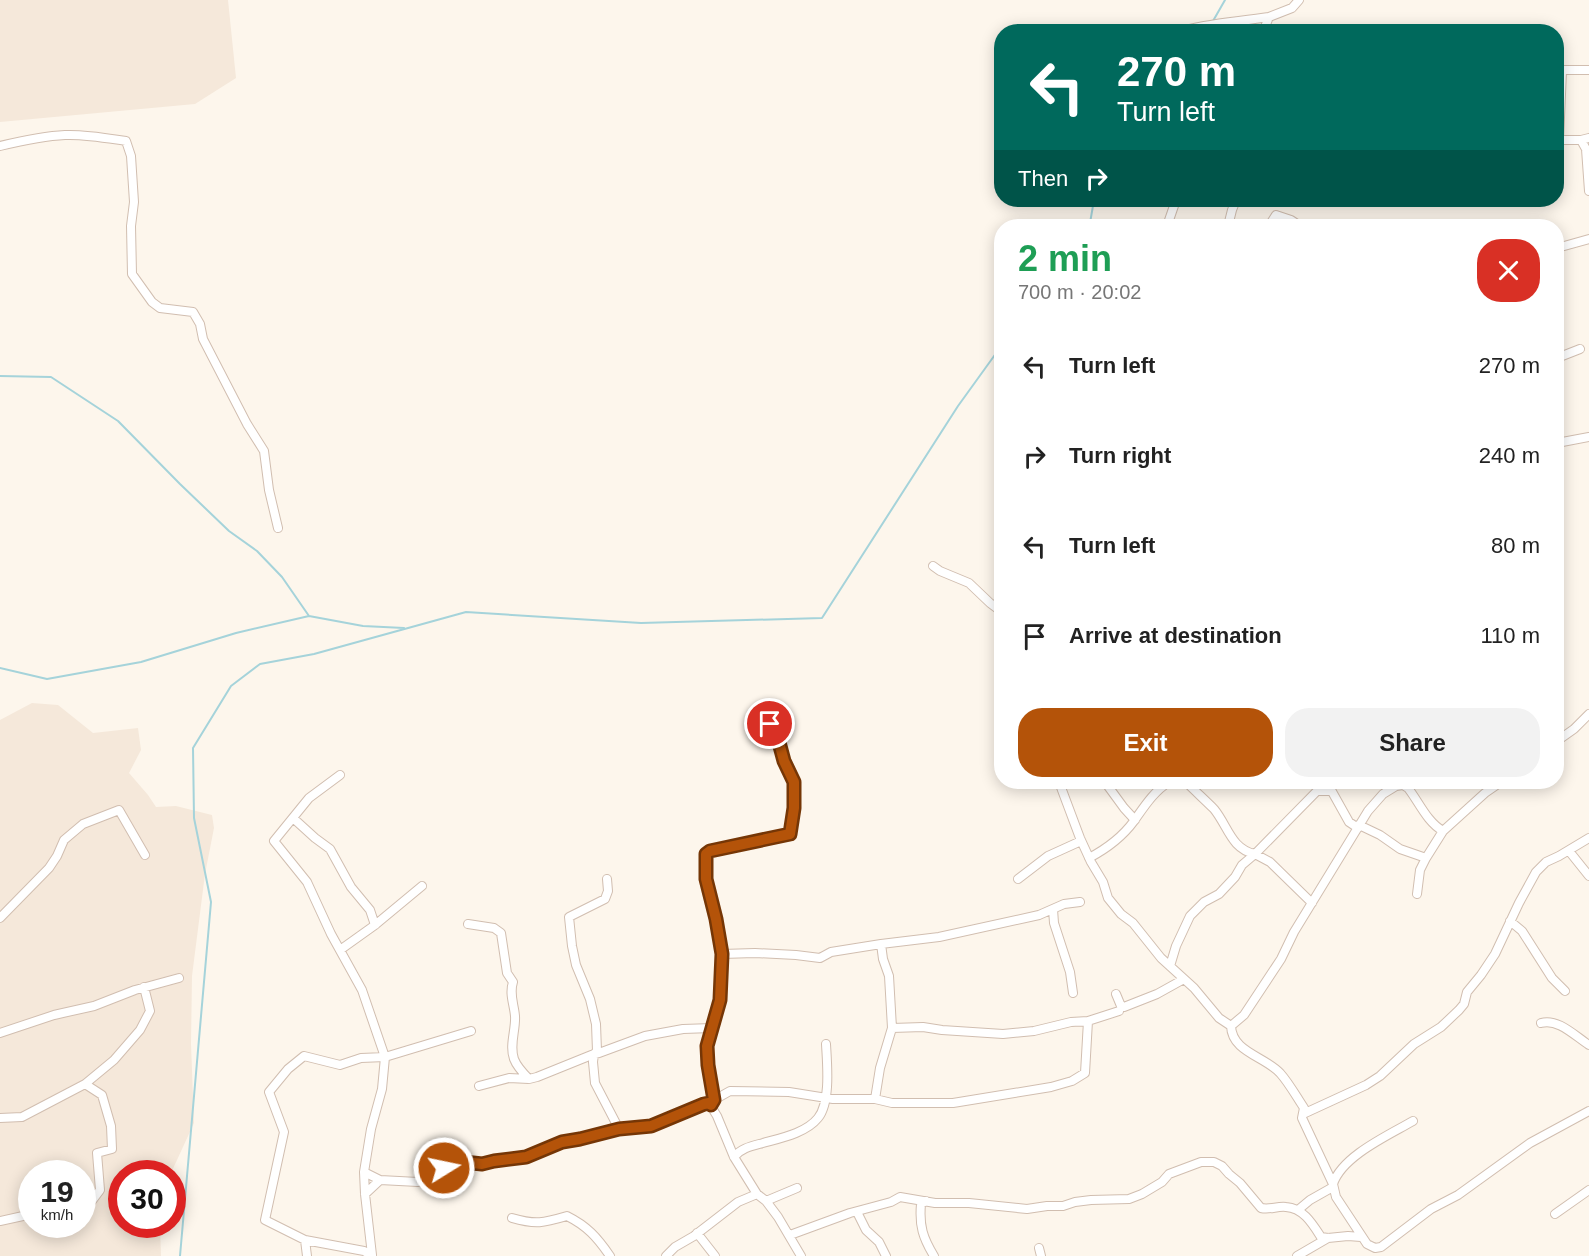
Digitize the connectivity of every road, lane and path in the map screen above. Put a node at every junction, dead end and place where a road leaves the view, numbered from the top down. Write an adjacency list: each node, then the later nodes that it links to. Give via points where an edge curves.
1 (1299, 0): 2 (street, via 1292,8)
2 (1269, 17): 3 (street); 4 (street)
3 (1216, 24)
4 (1266, 24)
5 (1564, 70): 6 (street)
6 (1589, 70)
7 (1585, 139): 8 (street); 10 (street)
8 (1564, 140)
9 (0, 146): 19 (street, via 66,135 126,141 132,156 132,274 160,308 193,312 197,318 203,339 264,451)
10 (1589, 191)
11 (1273, 219): 12 (street, via 1276,215)
12 (1288, 219)
13 (1589, 240): 14 (street)
14 (1564, 246)
15 (1580, 349): 16 (street)
16 (1564, 355)
17 (1589, 437): 18 (street)
18 (1564, 442)
19 (278, 528)
20 (933, 566): 21 (street, via 969,583)
21 (994, 606)
22 (1589, 714): 24 (street)
23 (770, 724): 60 (street, via 794,782 790,834 706,854 706,879)
24 (1564, 736)
25 (340, 775): 35 (street, via 309,798)
26 (1062, 789): 40 (street)
27 (1110, 789): 36 (street)
28 (1161, 789): 36 (street)
29 (1193, 789): 42 (street, via 1223,821 1232,839)
30 (1330, 789): 42 (street, via 1313,794)
31 (1331, 789): 37 (street, via 1349,822)
32 (1390, 789): 37 (street)
33 (1409, 789): 38 (street)
34 (1491, 789): 38 (street)
35 (293, 818): 57 (street, via 330,849 351,887 370,910); 59 (street, via 274,841 307,882)
36 (1135, 820): 44 (street, via 1112,843)
37 (1358, 826): 45 (street); 52 (street)
38 (1443, 831): 45 (street)
39 (1589, 838): 41 (street)
40 (1082, 841): 44 (street); 48 (street, via 1048,856)
41 (1569, 850): 46 (street); 55 (street, via 1536,872)
42 (1255, 854): 52 (street, via 1270,862); 61 (street, via 1219,894 1190,916)
43 (145, 855): 54 (street, via 119,810 83,824 64,840 49,868)
44 (1089, 858): 61 (street, via 1108,898)
45 (1426, 858): 50 (street)
46 (1589, 876)
47 (607, 879): 78 (street, via 605,899 569,917 576,965 596,1024)
48 (1018, 879)
49 (422, 886): 57 (street)
50 (1417, 894)
51 (1080, 902): 53 (street)
52 (1312, 903): 71 (street, via 1254,1001)
53 (1053, 909): 58 (street, via 939,937); 66 (street)
54 (0, 918)
55 (1510, 921): 65 (street, via 1522,931); 87 (street, via 1495,954 1467,992 1464,1004 1441,1027 1414,1044 1373,1080)
56 (468, 924): 80 (street, via 501,933 507,974 513,982 514,1059)
57 (375, 925): 59 (street)
58 (881, 944): 60 (street, via 831,952 820,958); 73 (street, via 889,976)
59 (340, 950): 79 (street, via 362,990)
60 (722, 954): 72 (street, via 720,1000)
61 (1170, 966): 63 (street)
62 (179, 978): 64 (street)
63 (1184, 979): 67 (street, via 1124,1007); 71 (street)
64 (144, 987): 75 (street); 81 (street, via 150,1011 140,1030 114,1060)
65 (1565, 991)
66 (1073, 993)
67 (1116, 994)
68 (1119, 1011): 69 (street)
69 (1088, 1021): 73 (street, via 1003,1034); 84 (street, via 1085,1072 1072,1081 1051,1088 953,1103)
70 (1541, 1023): 77 (street, via 1564,1027)
71 (1231, 1026): 87 (street, via 1239,1045 1279,1071 1304,1107)
72 (712, 1028): 78 (street, via 645,1036); 85 (street, via 707,1046)
73 (892, 1028): 84 (street)
74 (471, 1031): 79 (street)
75 (0, 1033)
76 (826, 1044): 83 (street)
77 (1589, 1045)
78 (594, 1054): 80 (street); 90 (street, via 595,1083)
79 (385, 1057): 92 (street); 112 (street, via 361,1058 340,1065 304,1056 269,1092 285,1132 265,1220)
80 (529, 1078): 82 (street, via 509,1078)
81 (85, 1084): 88 (street, via 22,1117); 99 (street, via 102,1095 111,1126 112,1149 97,1154 100,1190)
82 (479, 1086)
83 (826, 1098): 84 (street); 85 (street, via 789,1092 730,1091); 91 (street, via 818,1118 807,1128 744,1148)
84 (875, 1100)
85 (712, 1103): 90 (street, via 651,1126); 91 (street)
86 (1589, 1111): 110 (street, via 1530,1143 1381,1247 1371,1247)
87 (1303, 1114): 94 (street)
88 (0, 1118)
89 (1413, 1121): 94 (street, via 1356,1155 1335,1178)
90 (619, 1129): 93 (street, via 562,1142 526,1157 482,1164 457,1163 418,1182)
91 (734, 1157): 98 (street)
92 (364, 1172): 93 (street); 97 (street)
93 (380, 1180): 97 (street)
94 (1333, 1186): 102 (street); 110 (street)
95 (797, 1188): 101 (street)
96 (1589, 1190): 104 (street)
97 (365, 1194): 114 (street)
98 (757, 1194): 101 (street); 108 (street, via 738,1202)
99 (96, 1195)
100 (926, 1200): 102 (street, via 1027,1209 1129,1199 1162,1182 1169,1174 1201,1162 1214,1162 1240,1183 1261,1208); 103 (street, via 900,1197); 120 (street, via 921,1204 921,1231)
101 (766, 1201): 109 (street)
102 (1298, 1210): 111 (street, via 1321,1237)
103 (857, 1212): 109 (street); 119 (street)
104 (1554, 1214)
105 (18, 1217): 107 (street)
106 (512, 1218): 115 (street, via 543,1223 567,1216 596,1236)
107 (0, 1221)
108 (697, 1233): 116 (street); 117 (street)
109 (789, 1234): 118 (street)
110 (1361, 1237): 111 (street)
111 (1328, 1238): 121 (street)
112 (305, 1240): 113 (street); 114 (street, via 364,1251)
113 (307, 1256)
114 (372, 1256)
115 (610, 1256)
116 (666, 1256)
117 (715, 1256)
118 (801, 1256)
119 (886, 1256)
120 (934, 1256)
121 (1297, 1256)

